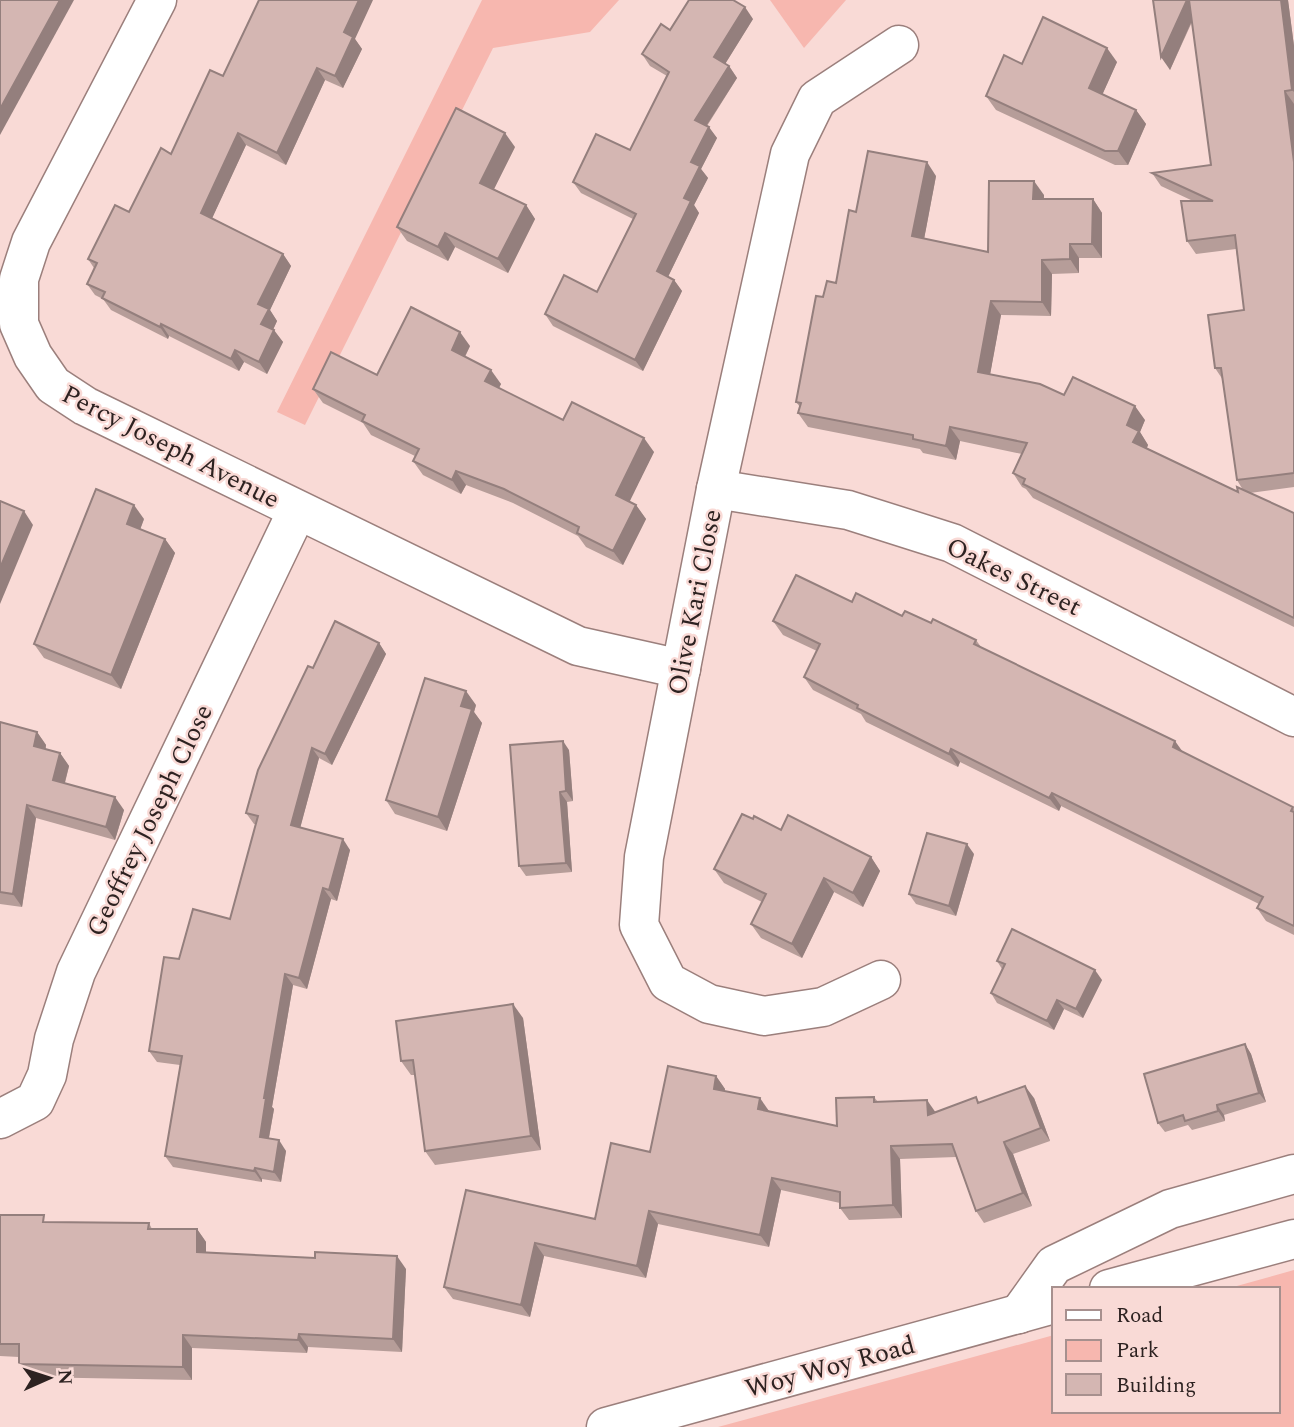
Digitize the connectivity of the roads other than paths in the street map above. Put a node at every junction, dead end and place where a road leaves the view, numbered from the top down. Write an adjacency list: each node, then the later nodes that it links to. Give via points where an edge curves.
1 (157, 0): 4 (street, Percy Joseph Avenue, via 31,242 19,279 19,324 53,385 85,406)
2 (899, 45): 3 (street, Olive Kari Close, via 817,99 790,154)
3 (716, 489): 5 (street, Olive Kari Close); 6 (street, Oakes Street, via 848,510 951,543)
4 (297, 511): 5 (street, Percy Joseph Avenue, via 578,646); 8 (street, Geoffrey Joseph Close, via 76,972 47,1075 35,1101)
5 (681, 669): 7 (street, Olive Kari Close, via 644,857 639,925 668,982 709,1004 764,1016 823,1007)
6 (1294, 717)
7 (881, 980)
8 (0, 1119)
9 (1294, 1174): 12 (street, via 1170,1209 1054,1265)
10 (1294, 1239): 11 (street)
11 (1116, 1287)
12 (1037, 1309): 13 (street, Woy Woy Road)
13 (606, 1427)

